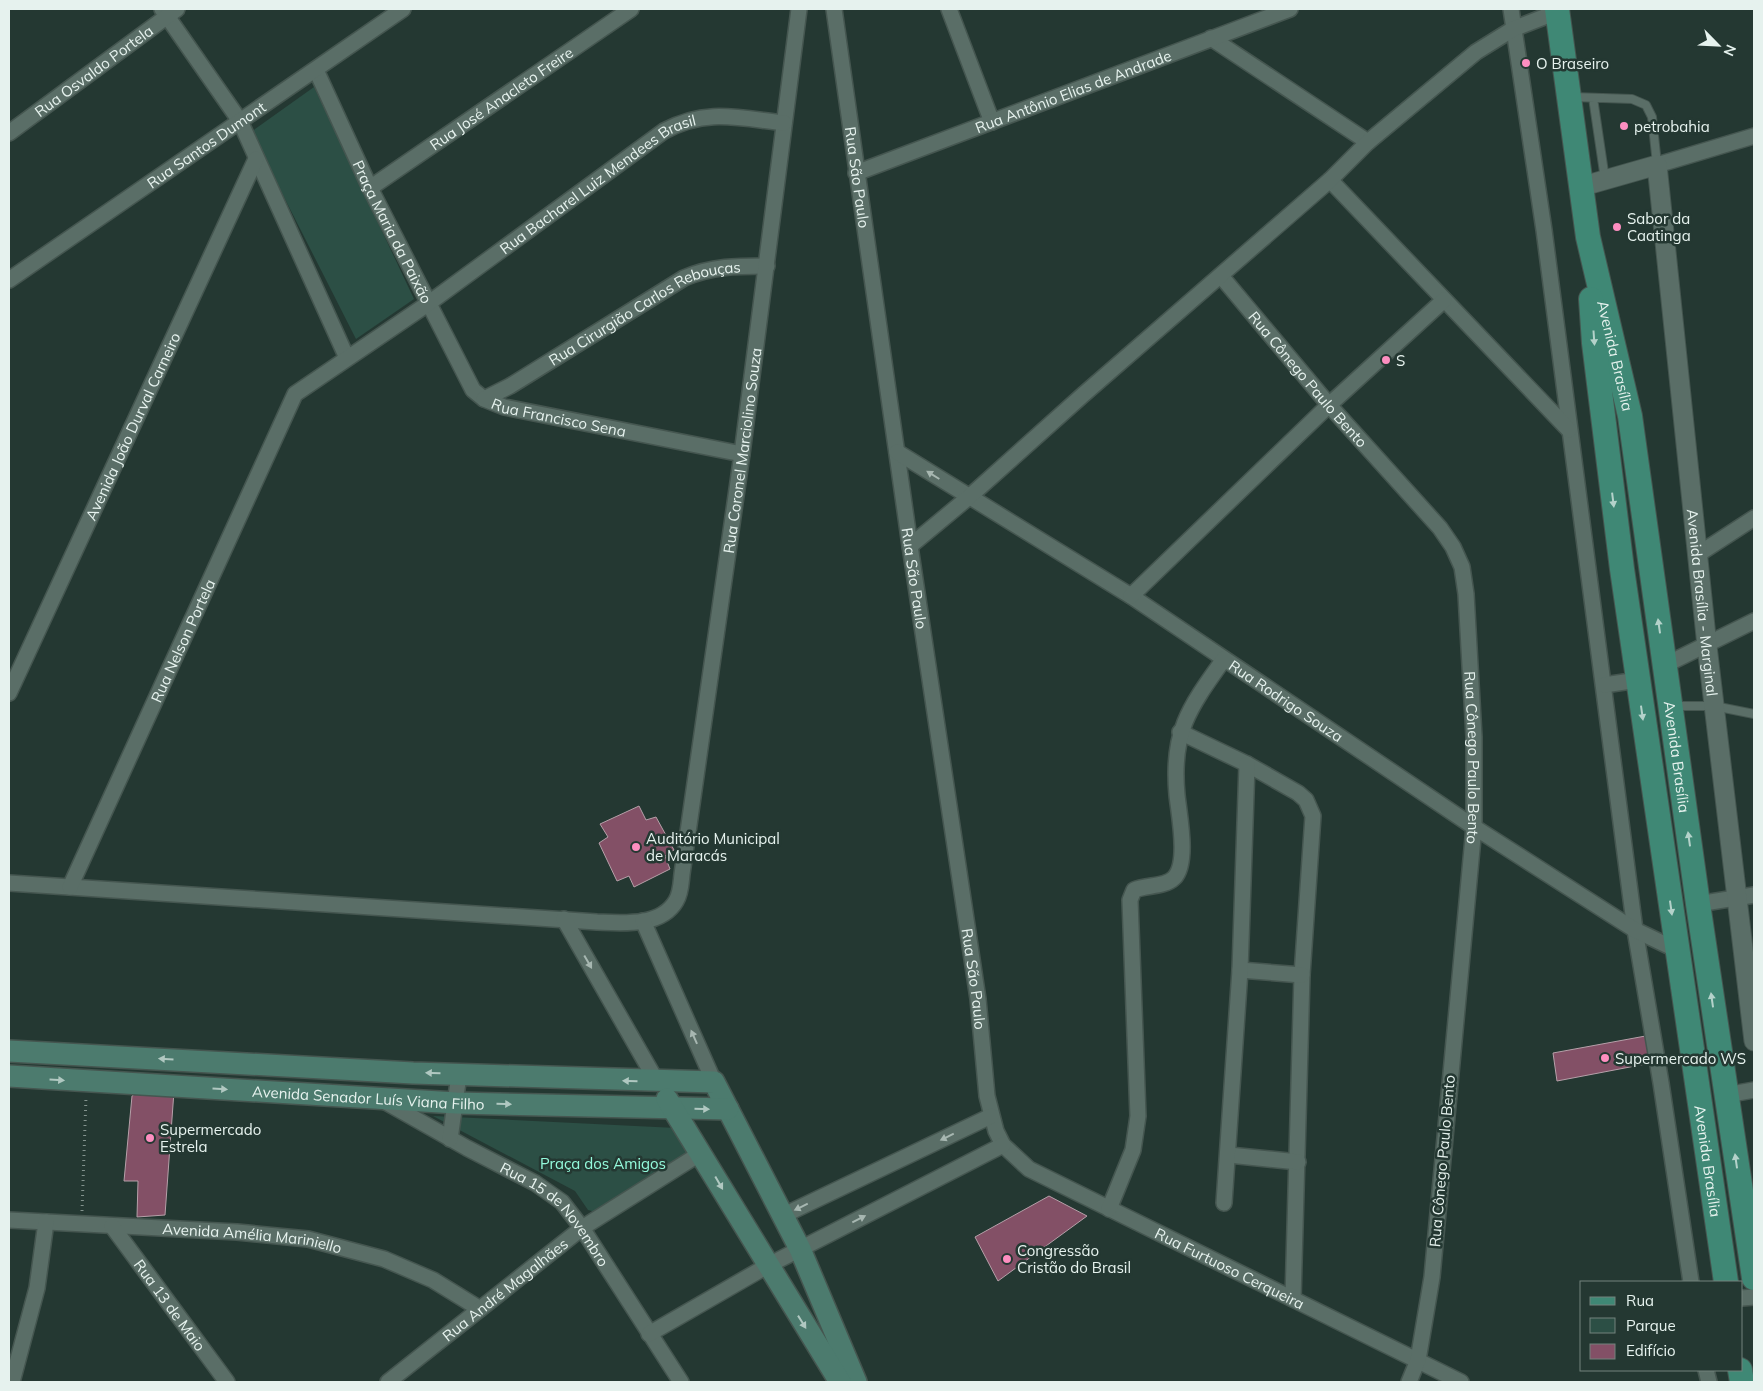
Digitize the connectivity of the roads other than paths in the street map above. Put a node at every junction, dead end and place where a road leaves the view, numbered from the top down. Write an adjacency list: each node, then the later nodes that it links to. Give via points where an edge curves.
1 (403, 9): 12 (street, Rua Santos Dumont)
2 (632, 9): 27 (street, Rua José Anacleto Freire)
3 (799, 9): 17 (street, Rua Coronel Marciolino Souza)
4 (834, 9): 23 (street, Rua São Paulo)
5 (950, 9): 16 (street)
6 (1290, 9): 11 (street, Rua Antônio Elias de Andrade)
7 (1511, 9): 10 (street)
8 (1557, 10): 10 (street); 13 (main road, Avenida Brasília)
9 (169, 11): 15 (street); 18 (street, Rua Osvaldo Portela)
10 (1513, 29): 20 (street, via 1457,67); 38 (street, via 1544,230)
11 (1211, 38): 16 (street, Rua Antônio Elias de Andrade); 20 (street)
12 (316, 70): 15 (street, Rua Santos Dumont); 27 (street, Praça Maria da Paixão)
13 (1568, 97): 14 (lane); 26 (main road, Avenida Brasília)
14 (1593, 98): 22 (lane, via 1632,99 1646,105 1652,117); 25 (lane)
15 (240, 121): 21 (street); 31 (street, Rua Santos Dumont)
16 (992, 122): 23 (street, Rua Antônio Elias de Andrade)
17 (784, 123): 29 (street, Rua Coronel Marciolino Souza); 33 (street, Rua Bacharel Luiz Mendees Brasil, via 715,116 681,122 664,131)
18 (9, 133)
19 (1754, 136): 22 (street)
20 (1368, 142): 24 (street)
21 (256, 159): 34 (street); 54 (street, Avenida João Durval Carneiro)
22 (1657, 165): 25 (street); 44 (street, Avenida Brasília - Marginal)
23 (856, 173): 39 (street, Rua São Paulo)
24 (1330, 180): 30 (street); 32 (street)
25 (1606, 180): 26 (street)
26 (1580, 187): 28 (main road, Avenida Brasília)
27 (370, 188): 33 (street, Praça Maria da Paixão)
28 (1588, 237): 45 (main road, Avenida Brasília, via 1630,416); 46 (main road, Avenida Brasília, one-way to 46, via 1594,343)
29 (767, 266): 36 (street, Rua Cirurgião Carlos Rebouças, via 726,265 684,278); 40 (street, Rua Coronel Marciolino Souza)
30 (1221, 276): 37 (street, Rua Cônego Paulo Bento); 41 (street)
31 (9, 280)
32 (1444, 300): 37 (street); 38 (street)
33 (429, 303): 34 (street, Praça Maria da Paixão); 36 (street, Rua Francisco Sena, via 466,378)
34 (347, 358): 35 (street, Praça Maria da Paixão)
35 (295, 394): 62 (street, Rua Nelson Portela)
36 (484, 399): 40 (street, Rua Francisco Sena, via 526,413)
37 (1329, 405): 47 (street); 60 (street, Rua Cônego Paulo Bento, via 1440,528 1462,567 1469,629)
38 (1568, 430): 53 (street)
39 (897, 452): 41 (street, Rua Rodrigo Souza, one-way to 39); 43 (street, Rua São Paulo)
40 (742, 454): 66 (street, Rua Coronel Marciolino Souza, via 680,891 669,909)
41 (969, 497): 43 (street); 47 (street, Rua Rodrigo Souza)
42 (1754, 518): 44 (street)
43 (910, 546): 83 (street, Rua São Paulo, via 978,999)
44 (1697, 555): 49 (street, Avenida Brasília - Marginal)
45 (1650, 563): 46 (main road); 51 (main road, Avenida Brasília, one-way to 45)
46 (1622, 569): 52 (main road, Avenida Brasília)
47 (1131, 596): 50 (street, Rua Rodrigo Souza)
48 (1754, 621): 49 (street)
49 (1707, 646): 51 (street); 56 (street, Avenida Brasília - Marginal)
50 (1224, 659): 58 (street, via 1198,697); 60 (street, Rua Rodrigo Souza)
51 (1665, 665): 55 (main road, Avenida Brasília)
52 (1638, 680): 53 (street); 68 (main road, Avenida Brasília, one-way to 68)
53 (1604, 685): 67 (street)
54 (9, 693)
55 (1671, 706): 56 (lane); 64 (main road, Avenida Brasília, one-way to 55)
56 (1714, 706): 57 (lane); 63 (street, Avenida Brasília - Marginal)
57 (1754, 714)
58 (1180, 732): 59 (street); 91 (street, via 1176,755 1182,849 1179,870 1169,881 1134,890 1129,906 1138,1116 1133,1150)
59 (1247, 764): 69 (street); 70 (street, via 1298,793 1311,807 1313,826)
60 (1474, 827): 67 (street, Rua Rodrigo Souza); 105 (street, Rua Cônego Paulo Bento, via 1432,1277)
61 (9, 883): 62 (street)
62 (70, 887): 65 (street)
63 (1746, 896): 64 (street); 71 (street, Avenida Brasília - Marginal)
64 (1698, 904): 78 (main road, Avenida Brasília, one-way to 64)
65 (564, 919): 66 (street); 75 (street, one-way to 75)
66 (643, 921): 76 (street, one-way to 66)
67 (1635, 930): 68 (street, Rua Rodrigo Souza); 100 (street)
68 (1677, 950): 101 (main road, Avenida Brasília)
69 (1240, 970): 70 (street); 87 (street)
70 (1302, 974): 88 (street)
71 (1754, 1041)
72 (9, 1051): 73 (main road, Avenida Senador Luís Viana Filho, one-way to 72)
73 (459, 1074): 75 (main road, Avenida Senador Luís Viana Filho, one-way to 73); 80 (street)
74 (9, 1076): 79 (main road, Avenida Senador Luís Viana Filho, one-way to 79)
75 (657, 1082): 76 (main road, Avenida Senador Luís Viana Filho); 81 (main road)
76 (714, 1082): 82 (main road)
77 (1754, 1090): 78 (street)
78 (1726, 1094): 89 (main road, Avenida Brasília, one-way to 78)
79 (379, 1098): 80 (main road, Avenida Senador Luís Viana Filho); 84 (street, Rua 15 de Novembro)
80 (456, 1103): 81 (main road, Avenida Senador Luís Viana Filho, one-way to 81); 84 (street)
81 (673, 1108): 82 (main road, Avenida Senador Luís Viana Filho, one-way to 82); 86 (main road)
82 (728, 1109): 92 (main road)
83 (991, 1116): 85 (street, Rua São Paulo); 92 (street, one-way to 92)
84 (450, 1139): 96 (street, Rua 15 de Novembro, via 550,1192)
85 (1003, 1145): 91 (street, Rua Furtuoso Cerqueira, via 1029,1169); 97 (street, one-way to 85)
86 (701, 1153): 96 (street, Rua André Magalhães); 98 (main road, one-way to 98)
87 (1229, 1155): 88 (street); 90 (street)
88 (1298, 1162): 102 (street)
89 (1748, 1196): 99 (main road, Avenida Brasília)
90 (1224, 1203)
91 (1109, 1209): 102 (street, Rua Furtuoso Cerqueira)
92 (782, 1216): 97 (main road)
93 (9, 1220): 94 (street, Avenida Amélia Mariniello)
94 (46, 1222): 95 (street, Avenida Amélia Mariniello); 106 (street, via 37,1288)
95 (112, 1226): 103 (street, Avenida Amélia Mariniello, via 308,1239 384,1259 433,1280); 107 (street, Rua 13 de Maio)
96 (582, 1228): 103 (street, Rua André Magalhães); 104 (street, Rua 15 de Novembro)
97 (800, 1249): 98 (street); 111 (main road)
98 (767, 1266): 104 (street); 110 (main road, one-way to 110)
99 (1754, 1278)
100 (1691, 1281)
101 (1726, 1281)
102 (1293, 1299): 105 (street, Rua Furtuoso Cerqueira)
103 (480, 1309): 108 (street, Rua André Magalhães)
104 (649, 1334): 109 (street, Rua 15 de Novembro)
105 (1418, 1360): 112 (street, Rua Cônego Paulo Bento); 113 (street, Rua Furtuoso Cerqueira)
106 (12, 1382)
107 (227, 1382)
108 (388, 1382)
109 (680, 1382)
110 (840, 1382)
111 (856, 1382)
112 (1409, 1382)
113 (1461, 1382)

